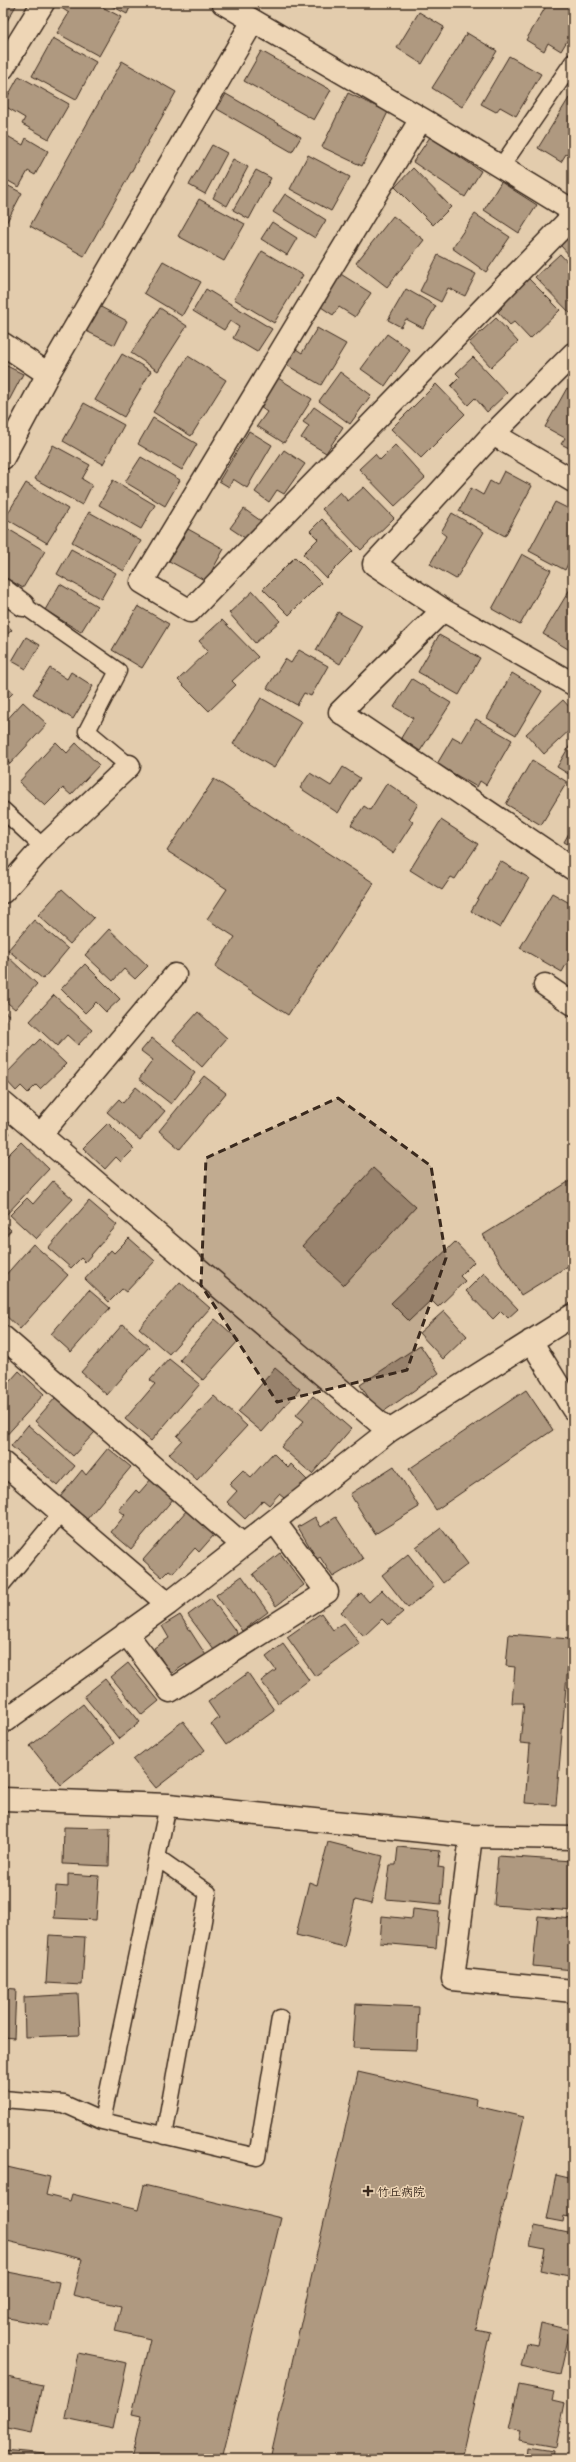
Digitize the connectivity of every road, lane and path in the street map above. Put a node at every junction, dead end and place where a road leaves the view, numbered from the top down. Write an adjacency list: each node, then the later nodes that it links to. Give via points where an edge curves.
1 (43, 3): 5 (street)
2 (223, 3): 3 (street)
3 (253, 21): 6 (street); 12 (street)
4 (573, 62): 7 (lane)
5 (3, 68)
6 (421, 119): 7 (street); 9 (street, via 142,582 190,611)
7 (501, 167): 8 (street)
8 (573, 211)
9 (573, 216)
10 (3, 344): 12 (street)
11 (573, 354): 13 (street)
12 (48, 374): 14 (street)
13 (493, 434): 15 (street); 18 (street, via 374,564)
14 (3, 458)
15 (573, 481)
16 (3, 590): 17 (street)
17 (23, 605): 20 (lane, via 118,671 87,731)
18 (443, 610): 19 (street); 23 (street, via 340,712)
19 (573, 684)
20 (129, 766): 22 (street)
21 (3, 810): 22 (lane)
22 (43, 847): 24 (street)
23 (573, 869)
24 (3, 892)
25 (175, 975): 29 (street)
26 (545, 985): 27 (street)
27 (573, 1004)
28 (3, 1103): 29 (street)
29 (41, 1134): 34 (street)
30 (573, 1315): 32 (street)
31 (3, 1337): 38 (street)
32 (531, 1341): 33 (street); 34 (street)
33 (573, 1409)
34 (389, 1431): 37 (street)
35 (3, 1463): 36 (street)
36 (61, 1513): 39 (lane); 40 (street)
37 (274, 1521): 38 (street); 41 (street, via 327,1592 170,1691)
38 (243, 1545): 40 (street)
39 (3, 1583)
40 (168, 1604): 41 (street)
41 (126, 1633): 42 (street)
42 (3, 1722)
43 (3, 1799): 44 (street)
44 (168, 1805): 45 (street); 47 (lane)
45 (471, 1836): 46 (street); 48 (street, via 453,1979)
46 (573, 1838)
47 (158, 1858): 51 (lane); 52 (lane, via 208,1893)
48 (573, 1991)
49 (280, 2018): 52 (lane, via 257,2157)
50 (3, 2099): 51 (lane, via 64,2104)
51 (102, 2121): 52 (lane)
52 (164, 2136)

